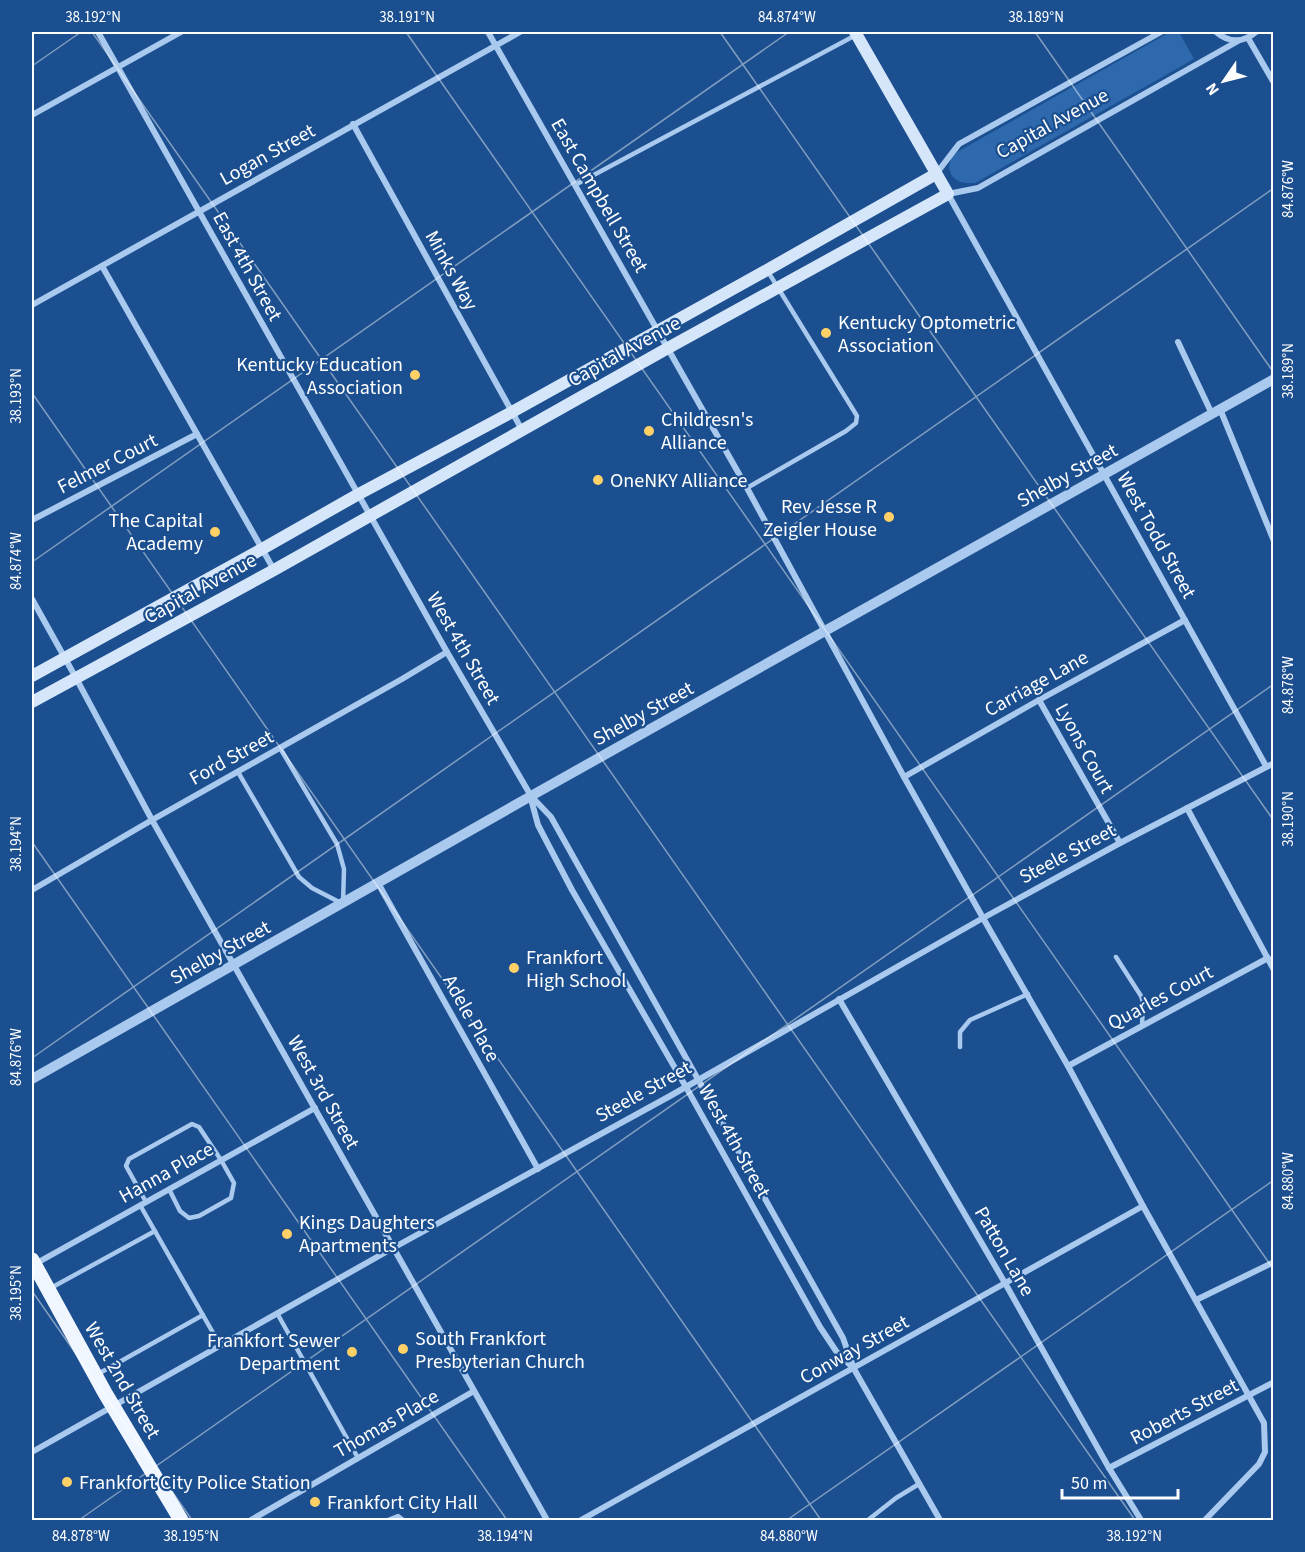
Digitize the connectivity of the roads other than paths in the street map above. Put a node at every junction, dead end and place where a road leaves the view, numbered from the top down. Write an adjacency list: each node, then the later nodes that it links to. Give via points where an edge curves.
1 (98, 32): 12 (street, East 4th Street)
2 (181, 32): 12 (street)
3 (488, 32): 11 (street, East Campbell Street)
4 (520, 32): 11 (street, Logan Street)
5 (1161, 32): 16 (street, Capital Avenue, via 959,144)
6 (1216, 32): 10 (street)
7 (1256, 32): 9 (street, Capital Avenue)
8 (856, 33): 16 (main road); 17 (lane)
9 (1248, 38): 10 (street, Capital Avenue); 13 (street)
10 (1238, 41): 18 (street, Capital Avenue, via 978,188)
11 (495, 45): 15 (street, Logan Street); 17 (street, East Campbell Street)
12 (118, 67): 14 (street); 19 (street, East 4th Street)
13 (1274, 83)
14 (32, 115)
15 (353, 124): 19 (street, Logan Street); 28 (street, Minks Way)
16 (936, 174): 18 (main road); 21 (main road, Capital Avenue)
17 (575, 185): 24 (street, East Campbell Street)
18 (948, 194): 22 (main road, Capital Avenue); 32 (street, West Todd Street)
19 (199, 211): 20 (street, Logan Street); 34 (street, East 4th Street)
20 (102, 266): 23 (street, Logan Street); 31 (street)
21 (767, 270): 22 (lane); 24 (main road, Capital Avenue)
22 (778, 288): 26 (main road, Capital Avenue); 33 (lane, via 857,416 856,423)
23 (32, 305)
24 (658, 330): 26 (street, East Campbell Street); 28 (main road, Capital Avenue)
25 (1178, 342): 29 (street)
26 (668, 348): 30 (main road, Capital Avenue); 33 (street, East Campbell Street)
27 (1274, 379): 29 (street, Shelby Street)
28 (512, 412): 30 (street, Minks Way); 34 (main road, Capital Avenue)
29 (1216, 412): 32 (street, Shelby Street); 37 (street)
30 (522, 431): 35 (main road, Capital Avenue)
31 (197, 434): 36 (street, Felmer Court); 38 (street)
32 (1104, 474): 41 (street, West Todd Street); 42 (street, Shelby Street)
33 (747, 488): 42 (street, East Campbell Street)
34 (357, 495): 35 (street, East 4th Street); 38 (main road, Capital Avenue)
35 (370, 516): 39 (main road, Capital Avenue); 43 (street, West 4th Street)
36 (32, 520)
37 (1273, 537)
38 (262, 549): 39 (street); 44 (main road, Capital Avenue)
39 (274, 570): 46 (main road, Capital Avenue)
40 (32, 599): 44 (street, West 3rd Street)
41 (1185, 620): 47 (street, Carriage Lane); 51 (street, West Todd Street)
42 (826, 632): 53 (street, East Campbell Street); 54 (street, Shelby Street)
43 (447, 652): 49 (street, Ford Street); 54 (street, West 4th Street)
44 (64, 657): 45 (main road, Capital Avenue); 46 (street, West 3rd Street)
45 (32, 676)
46 (76, 678): 48 (main road, Capital Avenue); 56 (street, West 3rd Street)
47 (1039, 700): 53 (street, Carriage Lane); 57 (street, Lyons Court)
48 (32, 702)
49 (280, 748): 52 (street, Ford Street); 60 (lane, via 338,844 344,869)
50 (1274, 763): 51 (street, Steele Street)
51 (1266, 766): 55 (street, Steele Street)
52 (238, 772): 56 (street, Ford Street); 60 (lane, via 299,877)
53 (904, 777): 61 (street, East Campbell Street)
54 (531, 796): 58 (street, Shelby Street); 72 (street, West 4th Street, via 550,817); 73 (street, West 4th Street, via 538,825 572,890)
55 (1187, 808): 57 (street, Steele Street); 63 (street)
56 (152, 820): 59 (street, Ford Street); 64 (street, West 3rd Street)
57 (1120, 843): 61 (street, Steele Street)
58 (378, 884): 60 (street, Shelby Street); 76 (street, Adele Place)
59 (32, 890)
60 (343, 904): 64 (street, Shelby Street)
61 (983, 918): 66 (street, East Campbell Street); 67 (street, Steele Street)
62 (1116, 957): 68 (lane, via 1141,996)
63 (1268, 958): 65 (street); 68 (street, Quarles Court)
64 (233, 964): 71 (street, Shelby Street); 74 (street, West 3rd Street)
65 (1274, 970)
66 (1028, 994): 69 (lane, via 970,1020 960,1032); 70 (street, East Campbell Street)
67 (839, 999): 72 (street, Steele Street); 84 (street, Patton Lane)
68 (1142, 1026): 70 (street, Quarles Court)
69 (960, 1047)
70 (1068, 1066): 79 (street, East Campbell Street)
71 (32, 1079)
72 (698, 1080): 73 (street, Steele Street); 90 (street, West 4th Street, via 843,1338)
73 (686, 1087): 76 (street, Steele Street); 90 (street, West 4th Street, via 820,1327)
74 (315, 1108): 75 (street, Hanna Place); 81 (street, West 3rd Street)
75 (221, 1160): 77 (street, Hanna Place); 77 (lane, via 234,1184 231,1198 199,1216 189,1218 180,1211); 78 (lane, via 199,1127 192,1124 129,1159 126,1166)
76 (538, 1169): 81 (street, Steele Street)
77 (169, 1189): 78 (street, Hanna Place)
78 (143, 1204): 80 (lane); 82 (street, Hanna Place)
79 (1143, 1206): 84 (street, Conway Street); 86 (street, East Campbell Street)
80 (155, 1231): 85 (lane); 88 (lane)
81 (393, 1248): 87 (street, Steele Street); 93 (street, West 3rd Street)
82 (33, 1262): 85 (main road, West 2nd Street)
83 (1274, 1262): 86 (street)
84 (1005, 1282): 90 (street, Conway Street); 98 (street, Patton Lane)
85 (48, 1290): 91 (main road, West 2nd Street)
86 (1196, 1300): 94 (street, East Campbell Street)
87 (277, 1313): 89 (street, Steele Street); 97 (lane)
88 (203, 1315): 89 (lane); 91 (lane)
89 (220, 1345): 95 (street, Steele Street)
90 (854, 1369): 99 (street, West 4th Street); 105 (street, Conway Street)
91 (96, 1375): 95 (main road, West 2nd Street)
92 (1274, 1382): 94 (street, Roberts Street)
93 (474, 1391): 97 (street, Thomas Place); 104 (street, West 3rd Street)
94 (1248, 1395): 98 (street, Roberts Street); 109 (street, East Campbell Street, via 1264,1423 1265,1452 1259,1464)
95 (113, 1406): 96 (street, Steele Street); 100 (main road, West 2nd Street)
96 (32, 1452)
97 (358, 1458): 101 (street, Thomas Place)
98 (1109, 1468): 108 (street, Patton Lane)
99 (919, 1484): 106 (lane); 107 (street, West 4th Street)
100 (181, 1521)
101 (251, 1521)
102 (388, 1521): 103 (lane, via 398,1516)
103 (403, 1521)
104 (547, 1521)
105 (581, 1521)
106 (868, 1521)
107 (940, 1521)
108 (1141, 1521)
109 (1205, 1521)

